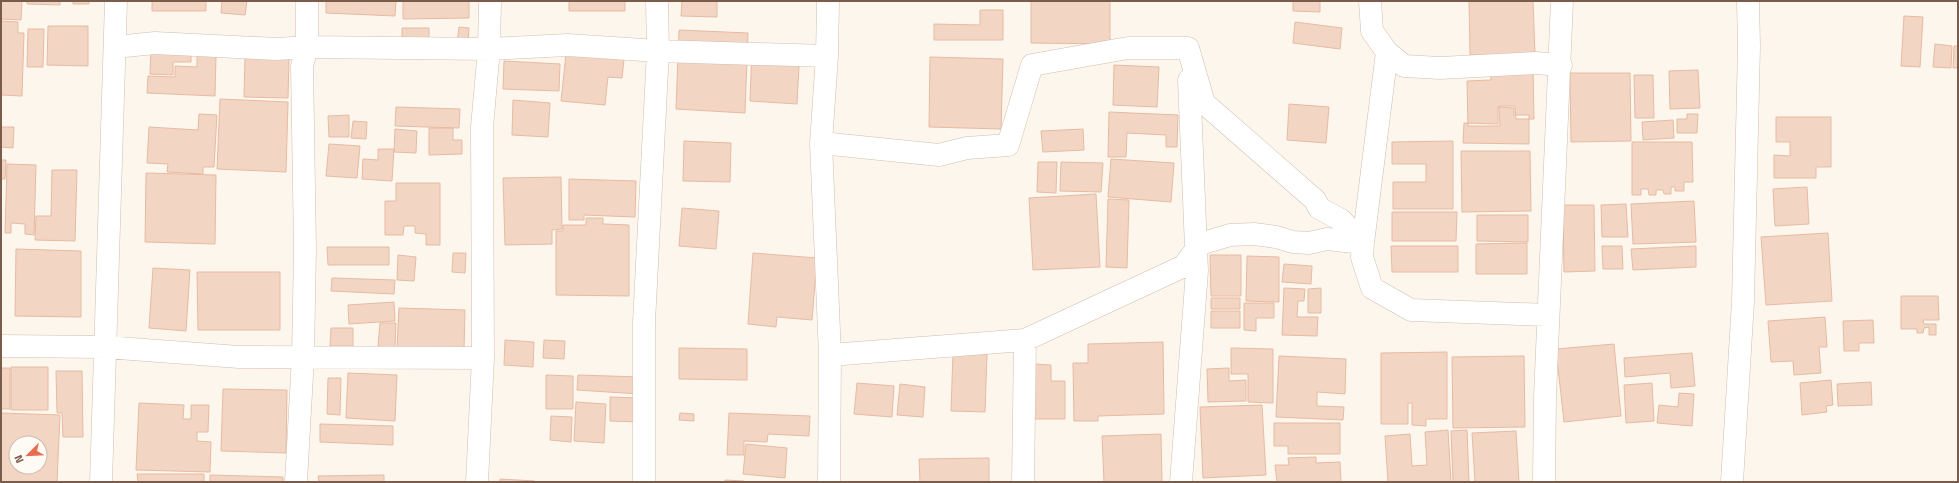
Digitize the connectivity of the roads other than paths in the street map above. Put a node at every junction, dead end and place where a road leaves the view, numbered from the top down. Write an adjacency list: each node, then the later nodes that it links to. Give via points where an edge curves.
1 (116, 1): 9 (street)
2 (308, 1): 10 (street)
3 (490, 1): 12 (street)
4 (657, 1): 13 (street)
5 (828, 1): 15 (street)
6 (1370, 1): 14 (street, via 1372,31)
7 (1562, 1): 16 (street)
8 (1748, 1): 35 (street, via 1743,300)
9 (115, 47): 10 (street, via 154,43 277,49); 23 (street)
10 (307, 47): 12 (street); 25 (street, via 302,66 305,250)
11 (1188, 48): 17 (street, via 1128,48 1032,65 1008,146 967,148 939,155); 18 (street, via 1204,103 1315,200 1319,208 1341,220); 19 (street)
12 (489, 49): 13 (street, via 568,45); 26 (street, via 482,127)
13 (658, 52): 15 (street); 30 (street, via 644,322)
14 (1386, 52): 16 (street, via 1404,66 1440,68 1536,63); 18 (street)
15 (827, 56): 17 (street)
16 (1561, 65): 20 (street)
17 (821, 143): 24 (street)
18 (1362, 243): 19 (street, via 1327,239 1308,243 1293,242 1276,236 1254,234 1230,235 1200,244); 20 (street, via 1362,257 1372,288 1411,310)
19 (1196, 249): 21 (street, via 1184,266); 33 (street, via 1197,271)
20 (1548, 315): 34 (street)
21 (1025, 340): 24 (street); 32 (street)
22 (1, 346): 23 (street)
23 (105, 347): 25 (street, via 239,357); 27 (street)
24 (830, 355): 31 (street)
25 (303, 357): 26 (street); 28 (street)
26 (483, 358): 29 (street)
27 (101, 482)
28 (296, 482)
29 (477, 482)
30 (644, 482)
31 (829, 482)
32 (1023, 482)
33 (1181, 482)
34 (1544, 482)
35 (1732, 482)

